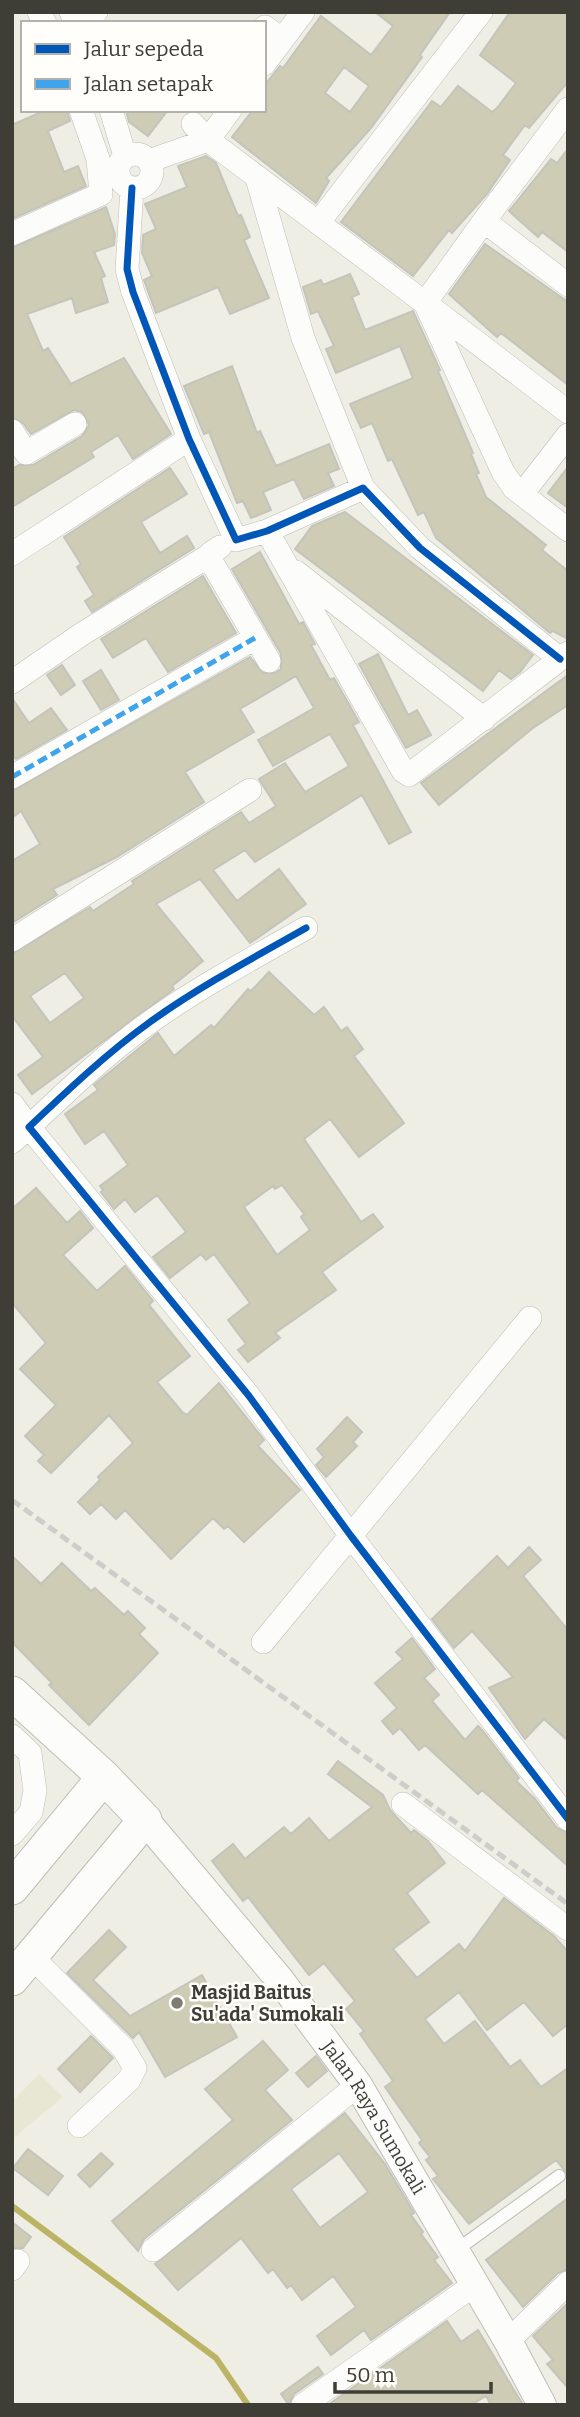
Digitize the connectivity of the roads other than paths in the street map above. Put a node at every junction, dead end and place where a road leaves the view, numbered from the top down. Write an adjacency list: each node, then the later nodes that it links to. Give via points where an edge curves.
1 (276, 12): 4 (street)
2 (303, 12): 4 (street)
3 (481, 12): 16 (street)
4 (270, 32): 5 (street)
5 (266, 53)
6 (568, 109): 15 (street)
7 (82, 112): 11 (street)
8 (111, 112): 11 (street)
9 (226, 112): 10 (street)
10 (201, 125): 12 (street, via 181,150); 13 (street)
11 (114, 159): 12 (street, via 142,155); 14 (street, via 120,180); 17 (street, via 101,194)
12 (149, 161): 14 (street, via 149,180)
13 (257, 178): 16 (street); 25 (street, via 303,338)
14 (132, 187): 24 (street, via 129,281)
15 (484, 221): 18 (street); 19 (street)
16 (318, 223): 19 (street)
17 (12, 234)
18 (568, 285)
19 (425, 303): 20 (street); 26 (street, via 503,472)
20 (568, 412)
21 (75, 424): 22 (street, via 26,453)
22 (12, 431)
23 (568, 435): 26 (street)
24 (189, 439): 29 (street); 30 (street)
25 (363, 488): 28 (street); 34 (street, via 420,548)
26 (522, 494): 27 (street)
27 (568, 530)
28 (267, 531): 29 (street); 32 (street)
29 (236, 540): 31 (street)
30 (12, 554)
31 (210, 555): 33 (street); 36 (street)
32 (287, 566): 37 (street); 37 (street, via 403,771 415,773)
33 (256, 638): 35 (street); 38 (street)
34 (564, 656): 37 (street)
35 (269, 661)
36 (12, 682)
37 (484, 719)
38 (12, 777)
39 (250, 790): 41 (street)
40 (306, 928): 43 (street, via 148,1023)
41 (12, 940)
42 (12, 1104): 43 (street)
43 (21, 1135): 45 (street, via 249,1396)
44 (530, 1318): 45 (street)
45 (351, 1536): 46 (street); 52 (street)
46 (263, 1642)
47 (17, 1719): 48 (street); 50 (main road)
48 (30, 1752): 49 (street); 54 (street, via 35,1800)
49 (12, 1774)
50 (104, 1777): 53 (main road); 55 (main road)
51 (403, 1804): 56 (street)
52 (568, 1819)
53 (145, 1820): 57 (main road); 58 (street, Jalan Raya Sumokali, via 280,1980)
54 (12, 1834)
55 (12, 1888)
56 (568, 1929)
57 (22, 1967): 59 (street, via 122,2048 135,2068 130,2080)
58 (358, 2085): 61 (street); 62 (street, Jalan Raya Sumokali)
59 (79, 2126)
60 (559, 2176): 62 (lane)
61 (153, 2250)
62 (454, 2251): 64 (street, Jalan Raya Sumokali)
63 (568, 2283): 65 (street)
64 (474, 2285): 65 (street, Jalan Raya Sumokali); 66 (street)
65 (508, 2341): 67 (street, Jalan Raya Sumokali)
66 (303, 2405)
67 (542, 2405)

